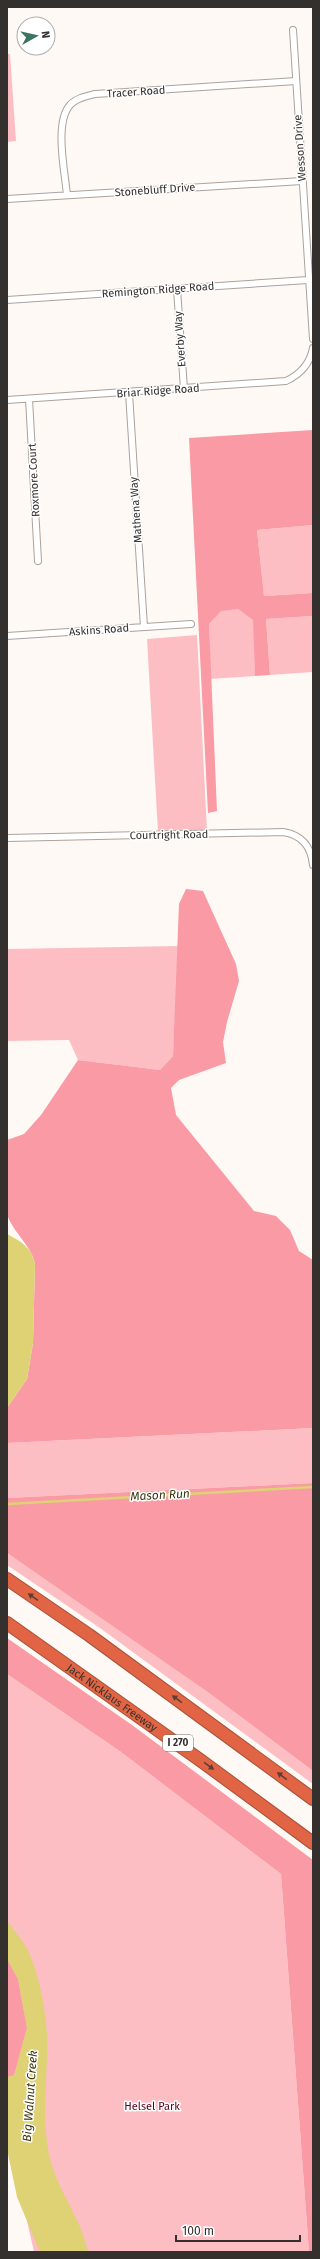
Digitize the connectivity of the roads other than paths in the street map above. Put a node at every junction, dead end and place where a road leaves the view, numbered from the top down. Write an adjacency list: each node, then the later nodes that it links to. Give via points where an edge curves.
1 (293, 30): 2 (street, Wesson Drive)
2 (296, 81): 3 (street, Wesson Drive); 4 (street, Tracer Road, via 95,94 79,99 70,105 63,120)
3 (302, 181): 4 (street, Stonebluff Drive); 6 (street, Wesson Drive)
4 (67, 195): 5 (street, Stonebluff Drive)
5 (7, 199)
6 (308, 280): 7 (street, Remington Ridge Road); 9 (street, Wesson Drive)
7 (177, 289): 8 (street, Remington Ridge Road); 11 (street, Everby Way)
8 (7, 300)
9 (313, 339)
10 (313, 348): 11 (street, Briar Ridge Road, via 304,368 286,381)
11 (184, 389): 12 (street, Briar Ridge Road)
12 (129, 393): 13 (street, Briar Ridge Road); 17 (street, Mathena Way)
13 (29, 399): 14 (street, Briar Ridge Road); 15 (street, Roxmore Court)
14 (7, 400)
15 (38, 561)
16 (191, 624): 17 (street, Askins Road)
17 (144, 627): 18 (street, Askins Road)
18 (7, 636)
19 (7, 838): 20 (street, Courtright Road, via 283,832 304,841 311,853)
20 (313, 865)
21 (7, 1579): 23 (highway, one-way to 21, via 95,1639)
22 (7, 1623): 24 (highway, Jack Nicklaus Freeway / I 270, one-way to 24)
23 (313, 1799)
24 (313, 1843)

